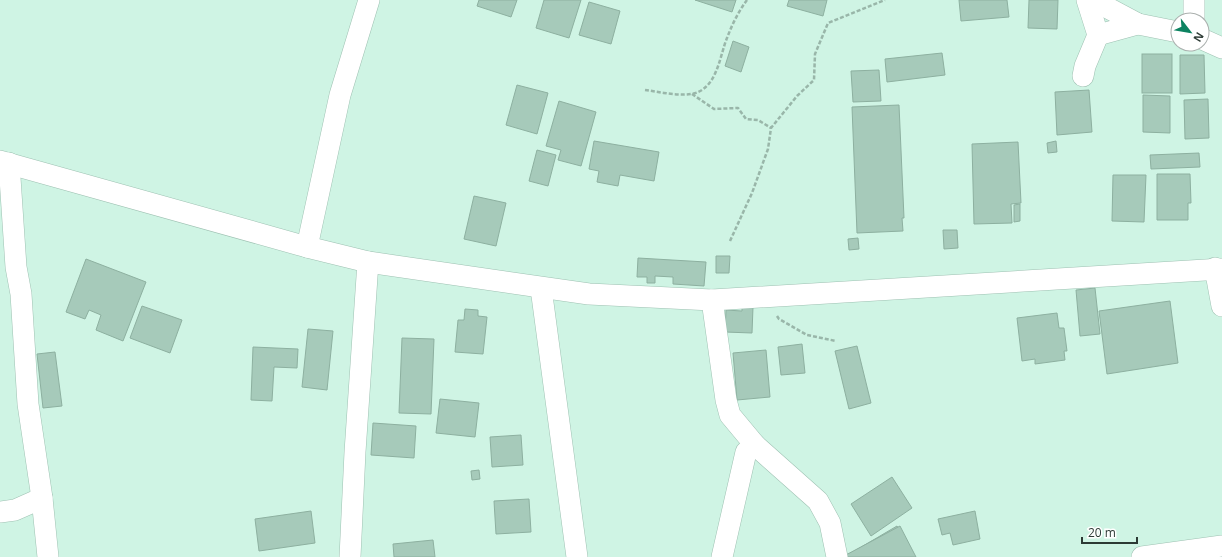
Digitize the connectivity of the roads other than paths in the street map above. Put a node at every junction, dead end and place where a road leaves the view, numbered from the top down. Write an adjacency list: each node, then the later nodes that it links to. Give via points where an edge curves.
1 (369, 0): 13 (street, via 340,95)
2 (1087, 0): 8 (street)
3 (1093, 0): 6 (street)
4 (1194, 0): 5 (street)
5 (1194, 12)
6 (1138, 24): 7 (street); 8 (street)
7 (1170, 30)
8 (1098, 35): 11 (street)
9 (1210, 43): 10 (street)
10 (1222, 48)
11 (1083, 76)
12 (5, 162): 13 (street); 20 (street, via 16,268 22,294 28,404)
13 (307, 248): 14 (street)
14 (368, 262): 16 (street); 24 (street)
15 (1219, 268): 17 (street); 18 (street)
16 (541, 288): 17 (street, via 589,294); 25 (street)
17 (712, 300): 19 (street, via 730,415)
18 (1222, 306)
19 (755, 445): 26 (street, via 746,452); 27 (street, via 818,501 830,523)
20 (42, 498): 21 (street, via 15,510); 23 (street)
21 (0, 512)
22 (1222, 546): 28 (street)
23 (48, 557)
24 (350, 557)
25 (577, 557)
26 (722, 557)
27 (837, 557)
28 (1142, 557)

